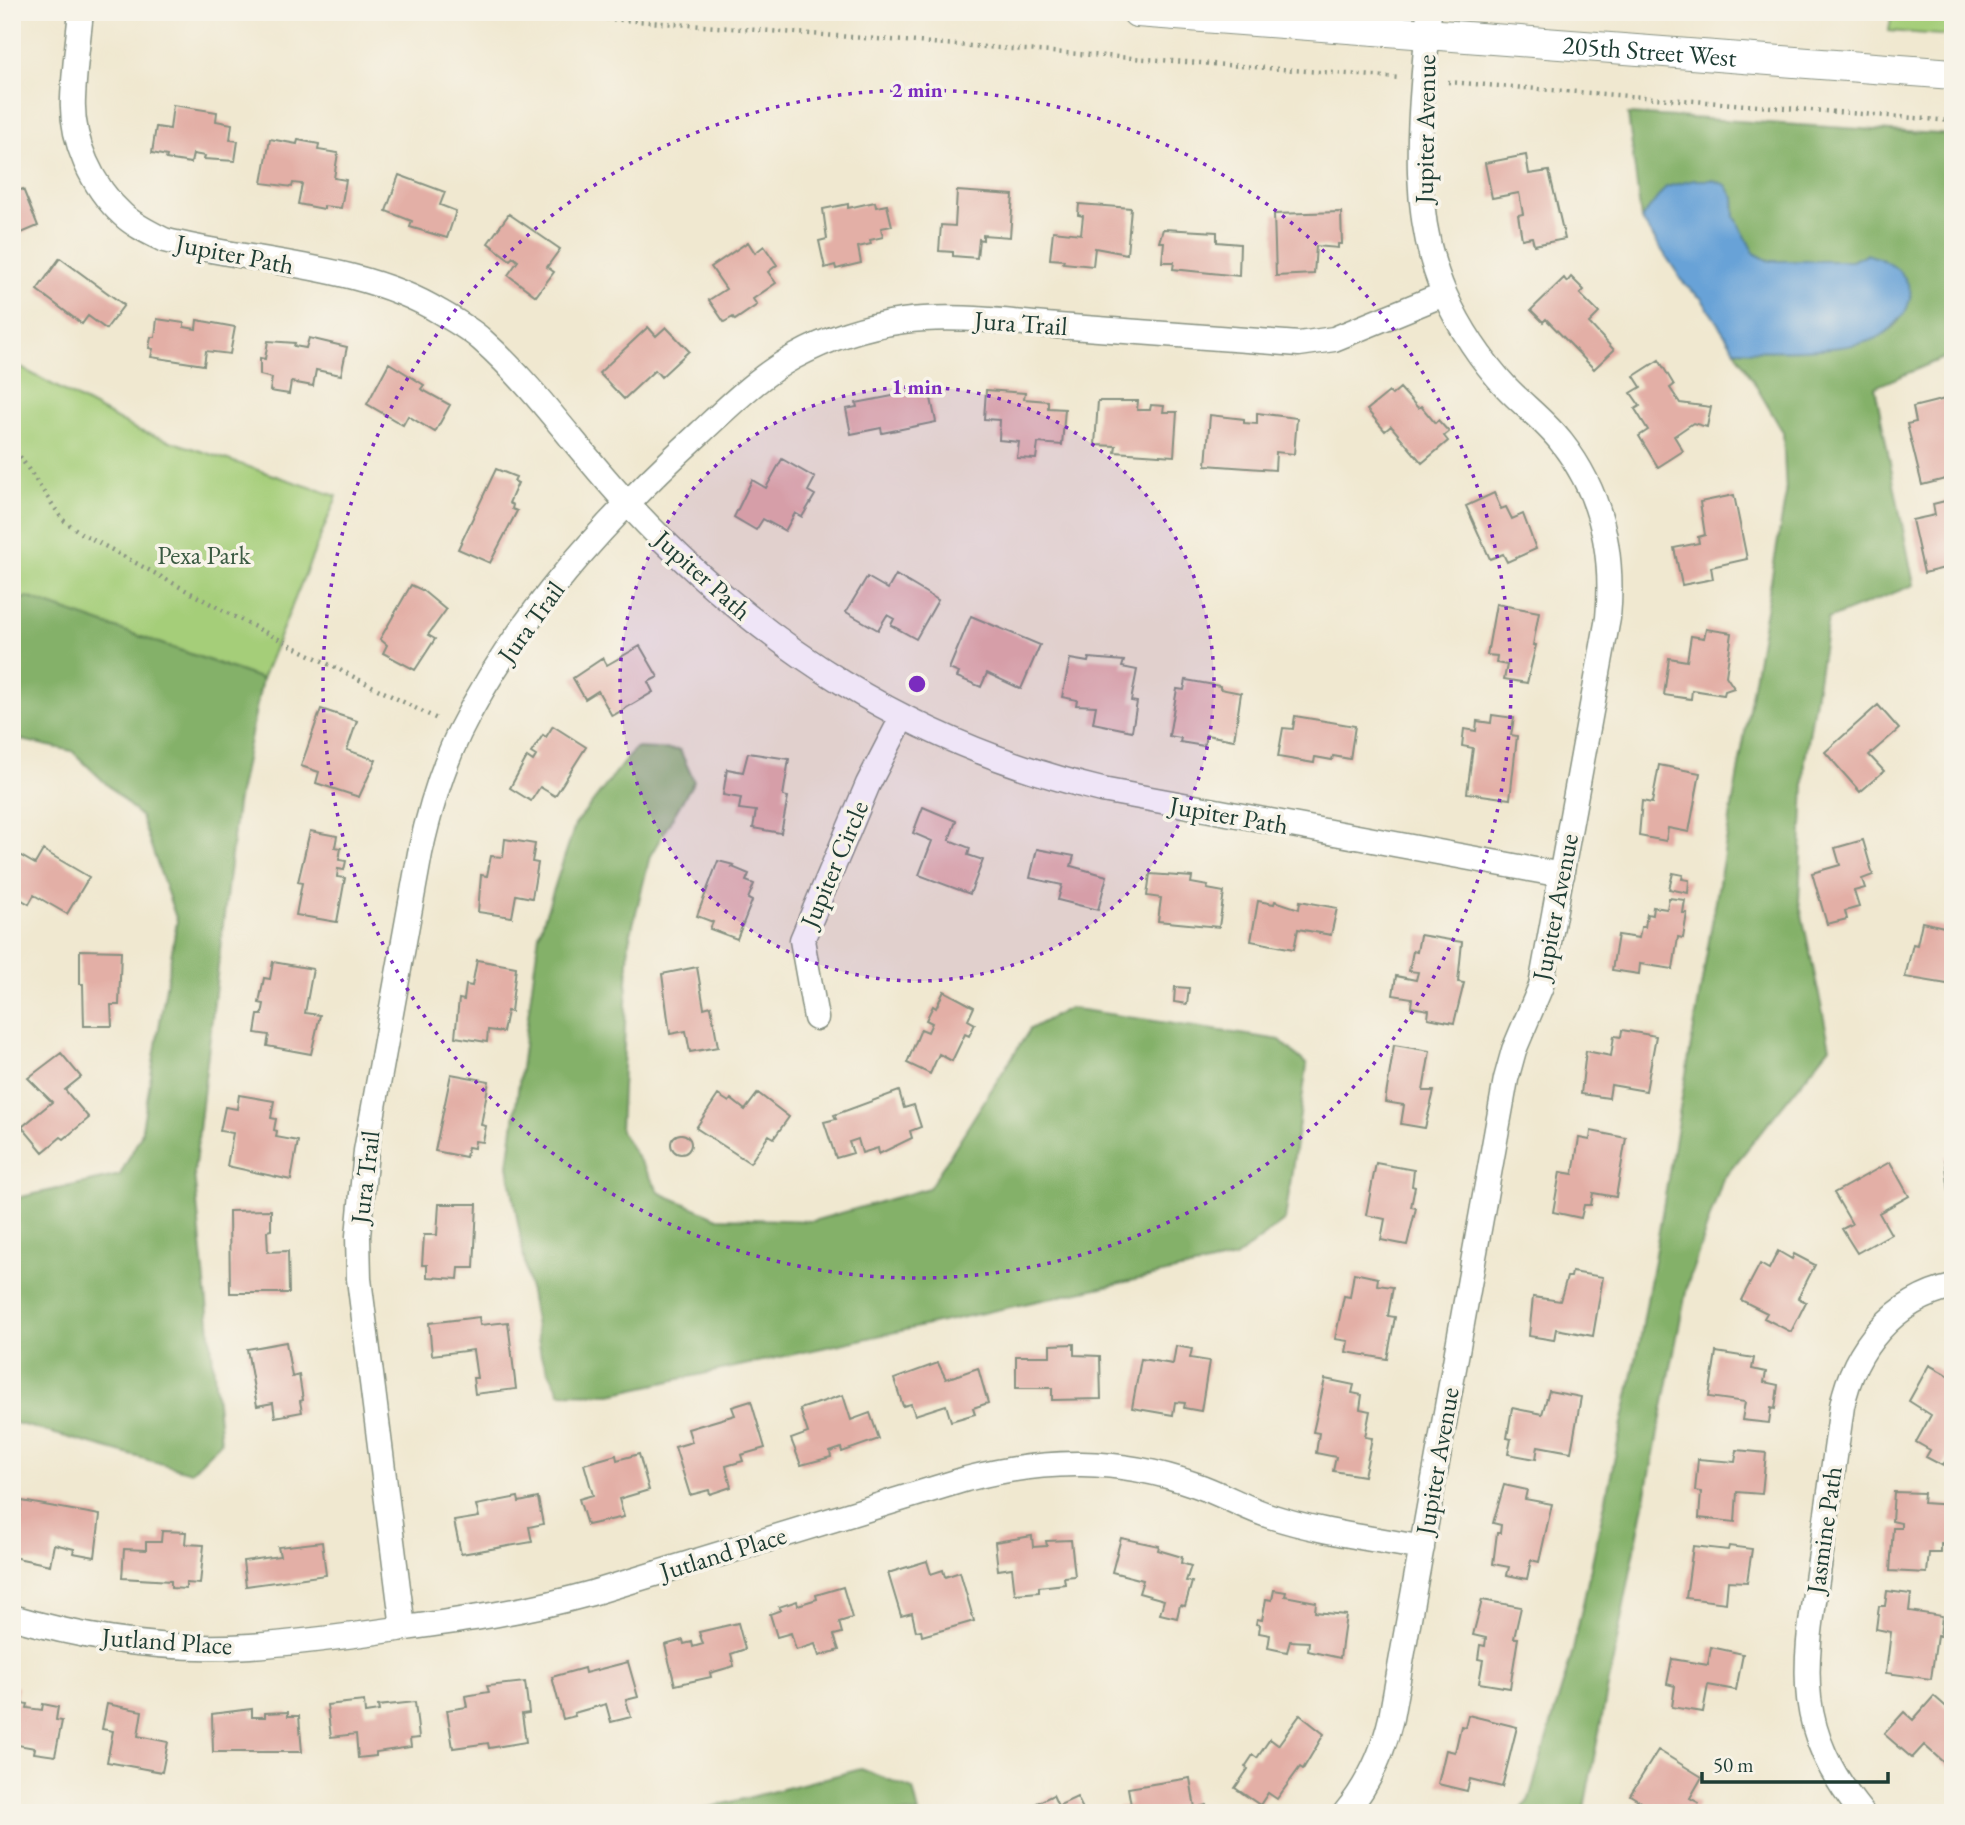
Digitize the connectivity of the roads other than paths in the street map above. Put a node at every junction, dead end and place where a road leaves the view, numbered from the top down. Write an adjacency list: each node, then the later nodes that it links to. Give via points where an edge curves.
1 (81, 12): 6 (street, Jupiter Path, via 75,129 93,177 122,214 164,240 391,287 438,310 481,338)
2 (1137, 12): 3 (street, 205th Street West)
3 (1428, 23): 4 (street, 205th Street West); 5 (street, Jupiter Avenue, via 1420,147 1422,215)
4 (1953, 74)
5 (1444, 294): 6 (street, Jura Trail, via 1334,339 1300,344 964,318 871,327 817,345 765,376); 8 (street, Jupiter Avenue, via 1481,357 1562,442 1586,480 1603,523 1610,568 1608,618)
6 (627, 503): 7 (street, Jupiter Path, via 687,564 752,620 825,673); 13 (street, Jura Trail, via 578,557 496,670 447,760 420,853 360,1191 358,1236 362,1323)
7 (902, 718): 8 (street, Jupiter Path, via 1050,778); 9 (street, Jupiter Circle, via 802,940)
8 (1562, 875): 11 (street, Jupiter Avenue, via 1541,986 1506,1079)
9 (816, 1018)
10 (1953, 1287): 14 (street, Jasmine Path, via 1913,1302 1884,1324 1859,1356 1842,1406 1809,1639 1807,1688 1823,1753)
11 (1422, 1548): 13 (street, Jutland Place, via 1268,1516 1193,1484 1127,1467 1029,1465 966,1479 542,1607); 15 (street, Jupiter Avenue, via 1386,1738 1366,1785)
12 (12, 1618): 13 (street, Jutland Place, via 95,1637 198,1647 301,1642)
13 (404, 1628)
14 (1859, 1812)
15 (1345, 1813)

